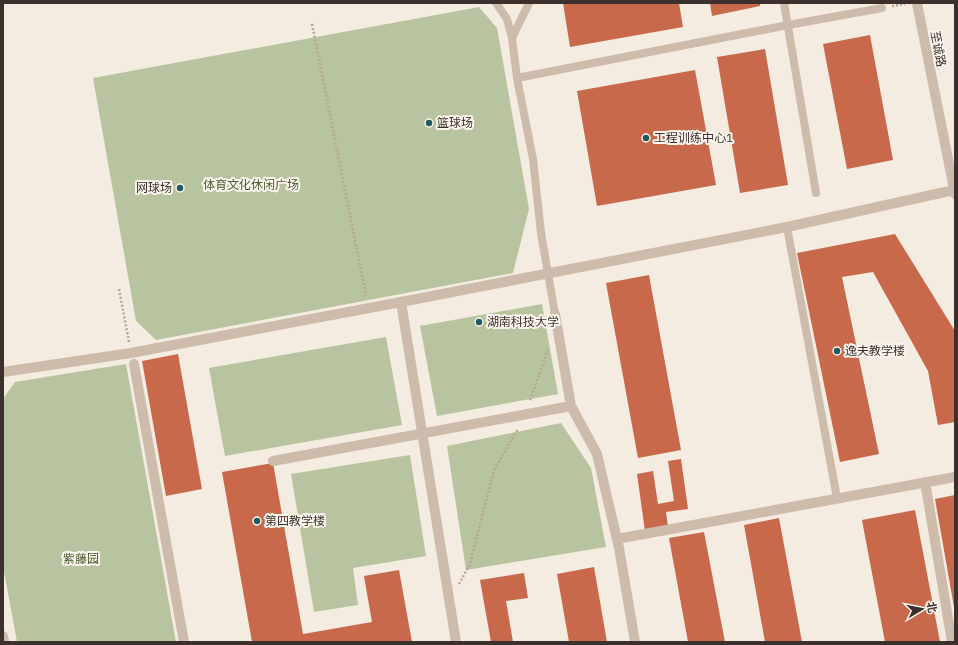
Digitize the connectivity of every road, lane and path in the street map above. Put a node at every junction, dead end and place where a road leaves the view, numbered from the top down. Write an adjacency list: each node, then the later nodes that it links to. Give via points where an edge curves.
1 (496, 3): 9 (lane, via 507,19)
2 (529, 3): 9 (lane)
3 (784, 3): 8 (lane)
4 (910, 3): 6 (path)
5 (917, 3): 11 (street, 至诚路)
6 (882, 8): 8 (lane)
7 (312, 24): 17 (path)
8 (788, 25): 10 (lane); 12 (lane)
9 (512, 38): 10 (lane)
10 (517, 78): 14 (lane, via 533,159 541,233)
11 (954, 192): 13 (street)
12 (816, 193)
13 (787, 227): 14 (street); 29 (lane)
14 (549, 273): 16 (street); 18 (lane)
15 (119, 289): 20 (path)
16 (401, 302): 17 (street); 25 (street)
17 (369, 308): 20 (street)
18 (555, 314): 23 (street)
19 (548, 348): 24 (path)
20 (131, 353): 22 (street)
21 (134, 364): 34 (street)
22 (3, 372)
23 (571, 406): 24 (street); 30 (street, via 597,454)
24 (526, 414): 25 (street); 31 (path, via 494,470 470,564)
25 (422, 433): 26 (street); 31 (street)
26 (273, 461)
27 (955, 476): 28 (street)
28 (925, 482): 29 (street); 37 (street)
29 (837, 498): 30 (street)
30 (617, 539): 36 (street)
31 (450, 602): 35 (street)
32 (3, 636): 33 (street)
33 (4, 642)
34 (184, 642)
35 (456, 642)
36 (635, 642)
37 (952, 642)

